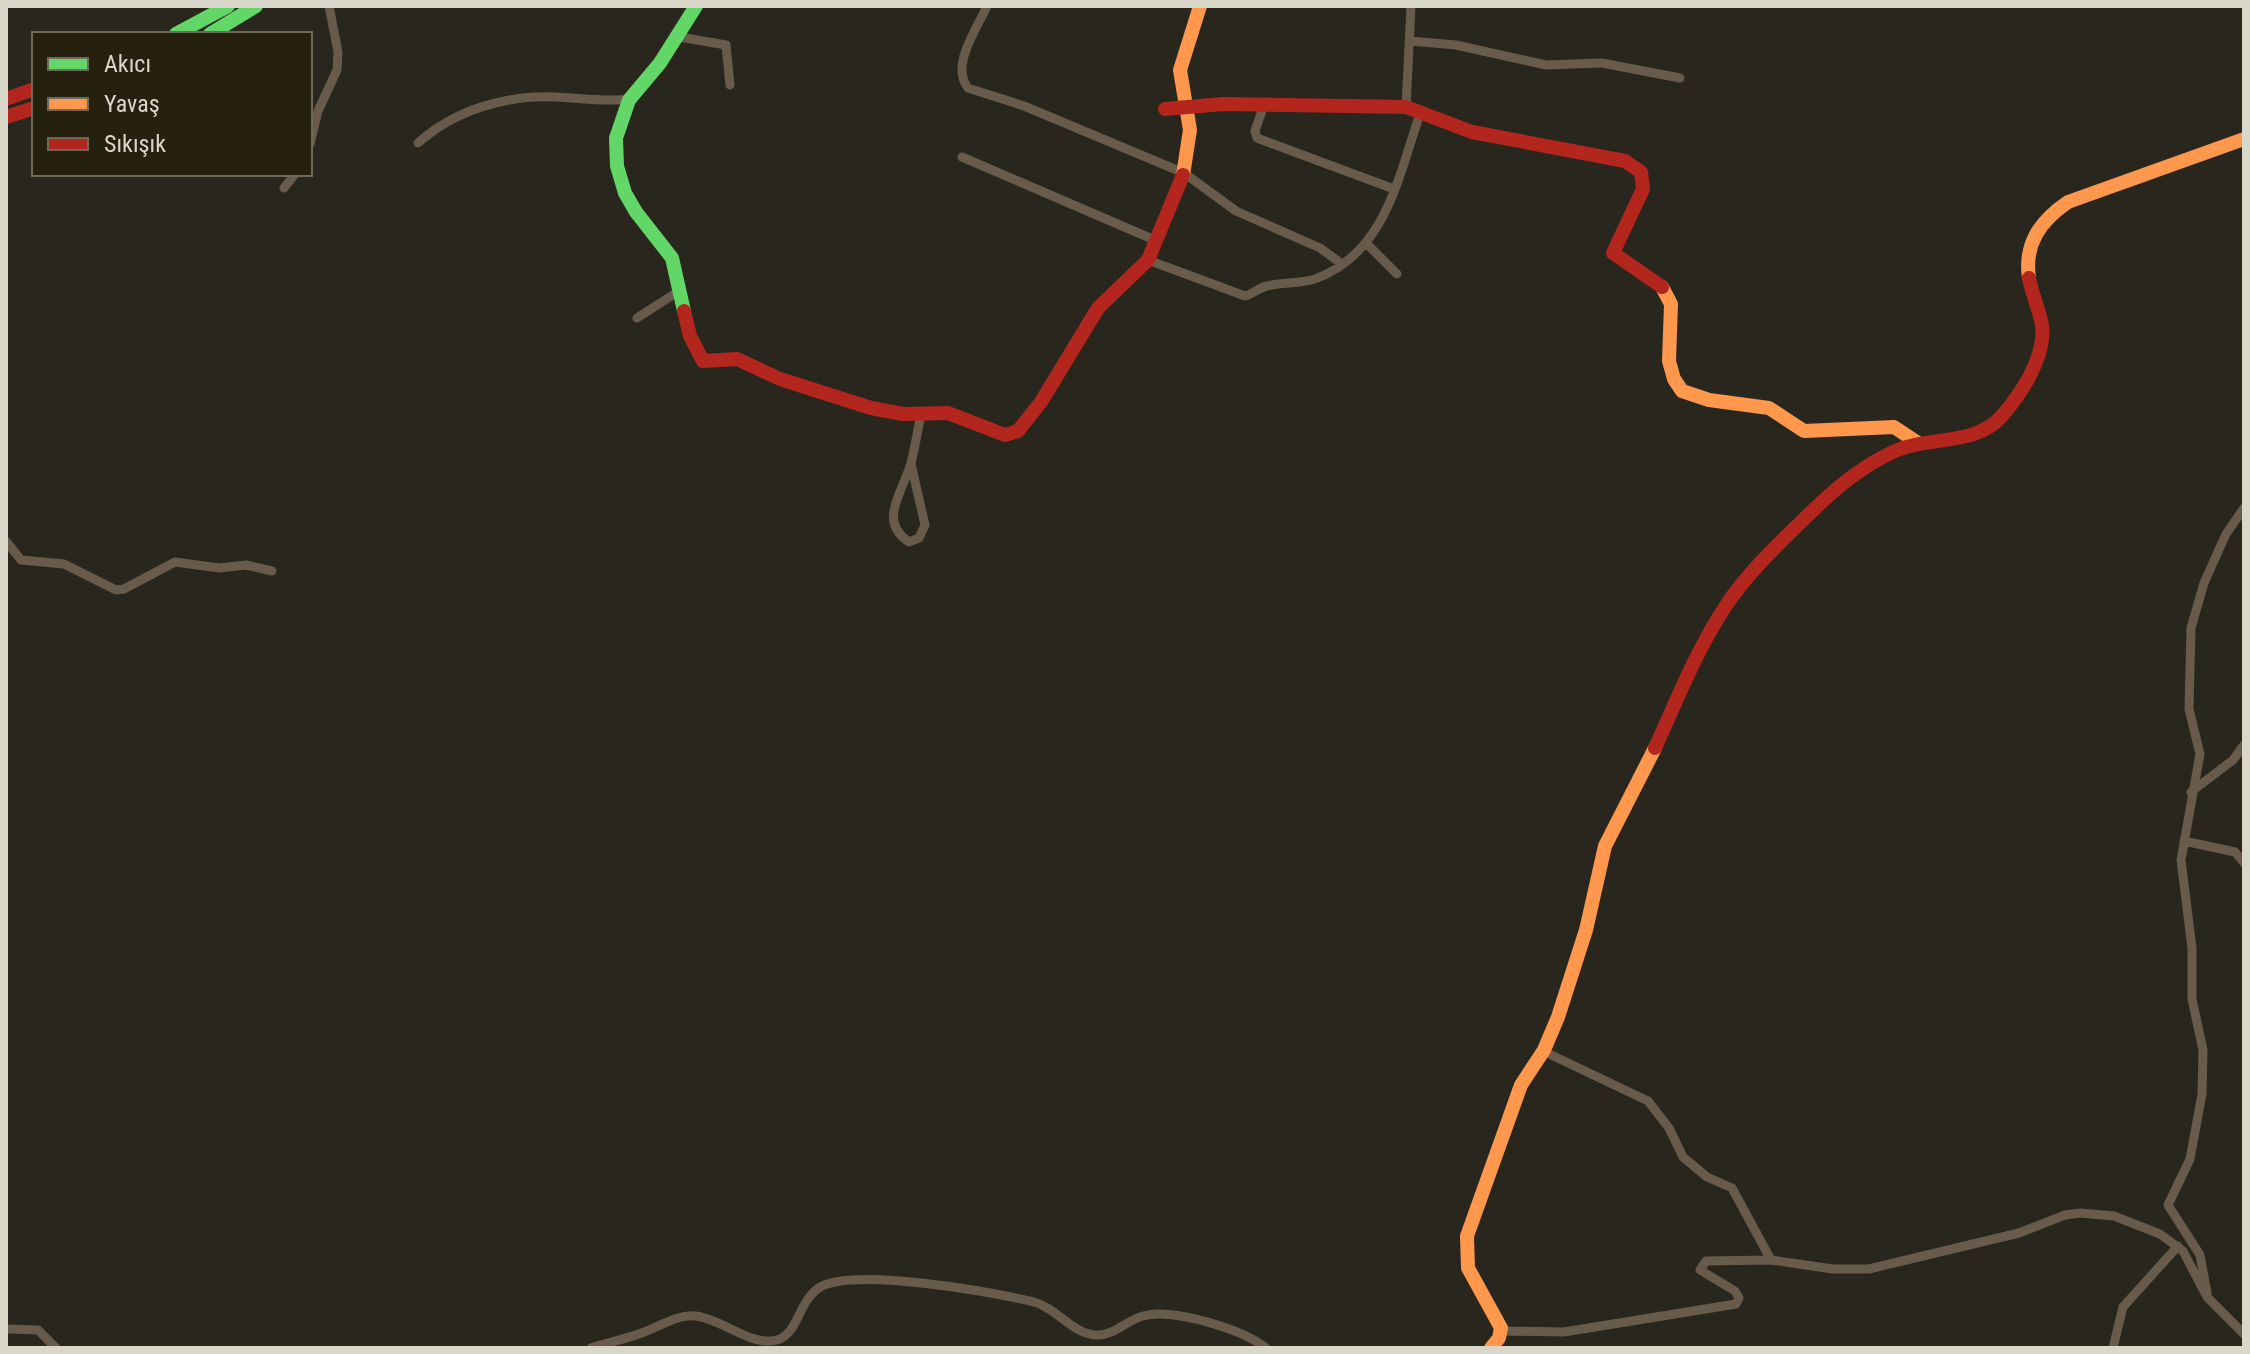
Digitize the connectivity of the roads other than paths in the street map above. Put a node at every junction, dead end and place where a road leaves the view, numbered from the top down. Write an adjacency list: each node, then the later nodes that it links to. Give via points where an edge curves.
1 (228, 6): 8 (main road)
2 (256, 6): 9 (main road)
3 (329, 6): 24 (street, via 337,70)
4 (696, 6): 10 (main road)
5 (987, 6): 28 (street, via 962,63 961,76 968,88)
6 (1200, 6): 17 (main road, via 1180,70)
7 (1411, 6): 11 (street)
8 (180, 32)
9 (213, 32)
10 (674, 36): 13 (street, via 726,45); 16 (main road, via 662,61)
11 (1410, 41): 12 (street, via 1456,45 1546,65 1602,63); 19 (street)
12 (1680, 78)
13 (730, 85)
14 (32, 90): 15 (main road)
15 (6, 99)
16 (630, 99): 26 (street, via 554,97 488,104 450,118); 37 (main road, via 615,138 623,187 632,207 668,249)
17 (1188, 105): 18 (main road); 21 (main road); 28 (main road)
18 (1264, 105): 19 (main road); 31 (street, via 1257,138)
19 (1406, 107): 22 (main road)
20 (32, 109): 23 (main road)
21 (1165, 109)
22 (1420, 114): 31 (street); 40 (main road, via 1472,132 1614,158 1641,171 1644,181 1631,221 1613,253 1667,295 1672,306 1671,363 1676,384 1685,392 1717,404 1765,406 1804,431 1894,427)
23 (6, 117)
24 (312, 136)
25 (2244, 139): 40 (main road, via 2057,207 2040,223 2029,249 2028,275 2042,320 2042,342 2027,377 1996,423)
26 (418, 143)
27 (962, 157): 32 (street)
28 (1184, 173): 32 (main road); 35 (street, via 1236,211 1320,248)
29 (293, 176): 30 (street)
30 (284, 188)
31 (1394, 189): 33 (street, via 1384,221)
32 (1157, 241): 34 (main road)
33 (1366, 243): 35 (street); 36 (street)
34 (1148, 260): 35 (street, via 1245,296 1262,287 1312,280); 39 (main road, via 1098,308 1061,371 1015,433 1005,435 948,413)
35 (1342, 264)
36 (1397, 274)
37 (679, 291): 38 (street); 39 (main road, via 692,346 703,361 737,359 780,379 871,408)
38 (637, 318)
39 (921, 413): 41 (street)
40 (1918, 443): 49 (main road, via 1875,462 1840,489 1732,596 1608,838 1573,975)
41 (911, 464): 41 (street, via 894,503 892,523 897,535 909,542 919,538 925,525)
42 (2244, 508): 46 (street, via 2204,583 2191,628 2189,709 2200,754)
43 (6, 541): 44 (street, via 21,560 64,564 116,590 175,562)
44 (272, 571)
45 (2244, 745): 46 (street)
46 (2191, 792): 47 (street)
47 (2184, 841): 48 (street, via 2235,852); 52 (street, via 2181,860 2192,948 2192,999 2203,1050 2202,1094 2190,1159 2168,1205 2200,1255)
48 (2244, 863)
49 (1543, 1051): 51 (street, via 1648,1101 1683,1157 1707,1177 1732,1188); 54 (main road, via 1521,1085 1465,1255)
50 (2178, 1246): 51 (street, via 2137,1223 2080,1213 1869,1269); 52 (street); 60 (street, via 2123,1307)
51 (1771, 1260): 54 (street, via 1712,1259 1700,1264 1707,1276 1735,1291 1739,1298 1730,1307 1564,1332)
52 (2207, 1297): 55 (street)
53 (6, 1329): 56 (street, via 38,1330)
54 (1503, 1331): 59 (main road)
55 (2244, 1334)
56 (56, 1348)
57 (591, 1348): 58 (street, via 685,1316 776,1340 788,1334 810,1295 848,1280 1021,1299 1053,1309 1096,1336 1140,1317 1160,1315 1242,1334)
58 (1266, 1348)
59 (1491, 1348)
60 (2113, 1348)

